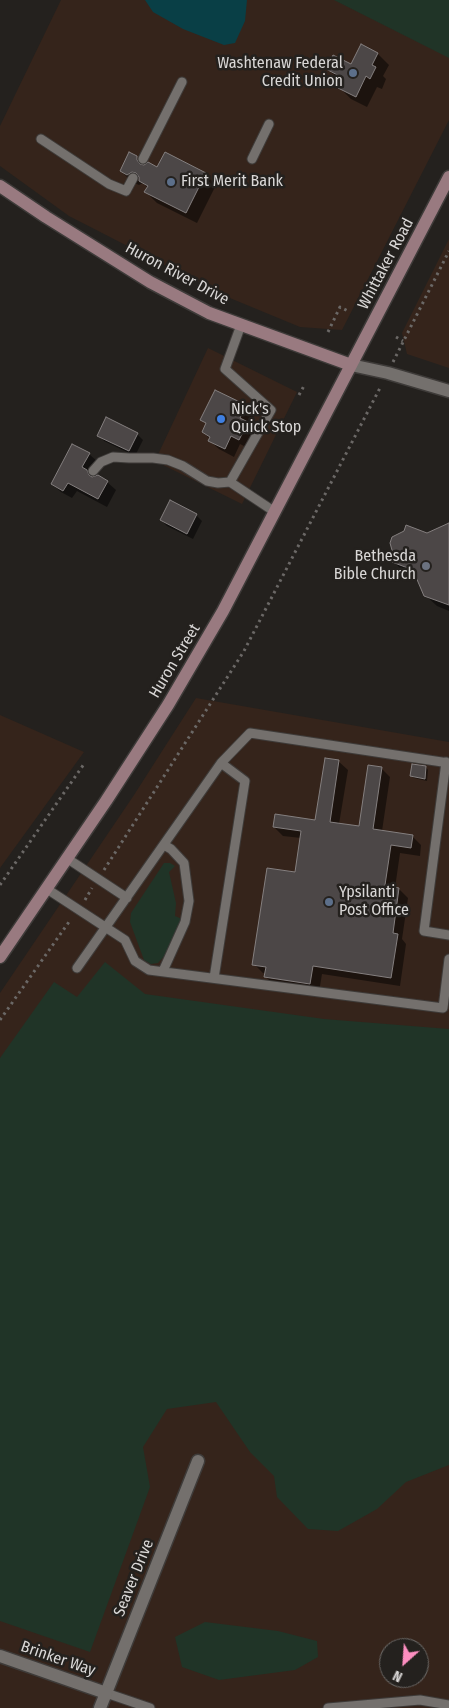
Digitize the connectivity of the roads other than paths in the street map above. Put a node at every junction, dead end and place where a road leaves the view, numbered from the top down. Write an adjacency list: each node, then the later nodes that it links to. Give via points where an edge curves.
1 (182, 82): 5 (lane)
2 (269, 124): 4 (lane)
3 (41, 139): 7 (lane, via 109,184 126,191)
4 (252, 159)
5 (143, 160)
6 (449, 177): 9 (main road, Whittaker Road)
7 (133, 178)
8 (0, 186): 10 (main road, Huron River Drive, via 150,282 208,313)
9 (445, 193): 11 (main road, Whittaker Road)
10 (241, 325): 11 (main road, Huron River Drive); 14 (lane, via 225,369 271,410)
11 (351, 365): 12 (street); 15 (main road, Huron Street)
12 (449, 391)
13 (94, 472): 14 (lane, via 102,462 113,457 154,458 182,466 207,481)
14 (230, 482): 15 (lane)
15 (275, 512): 19 (main road, Huron Street, via 226,606 168,705)
16 (221, 763): 17 (lane, via 250,733); 18 (lane); 28 (lane, via 245,781)
17 (448, 763): 23 (lane, via 424,930)
18 (164, 845): 21 (lane); 27 (lane, via 184,863 189,901 185,922)
19 (68, 859): 20 (main road, Huron Street); 21 (lane)
20 (47, 889): 22 (lane); 24 (main road, Huron Street)
21 (127, 898): 22 (lane)
22 (106, 928): 26 (lane); 27 (lane, via 125,940 135,960 149,970)
23 (449, 935)
24 (0, 957)
25 (449, 959): 28 (lane, via 443,1008)
26 (77, 968)
27 (163, 971): 28 (lane)
28 (214, 978)
29 (198, 1461): 31 (street, Seaver Drive)
30 (0, 1656): 31 (street, Brinker Way)
31 (106, 1693): 34 (street, Seaver Drive); 35 (lane)
32 (449, 1704): 33 (lane, via 420,1700)
33 (350, 1707): 36 (lane)
34 (100, 1708)
35 (150, 1708)
36 (328, 1708)

